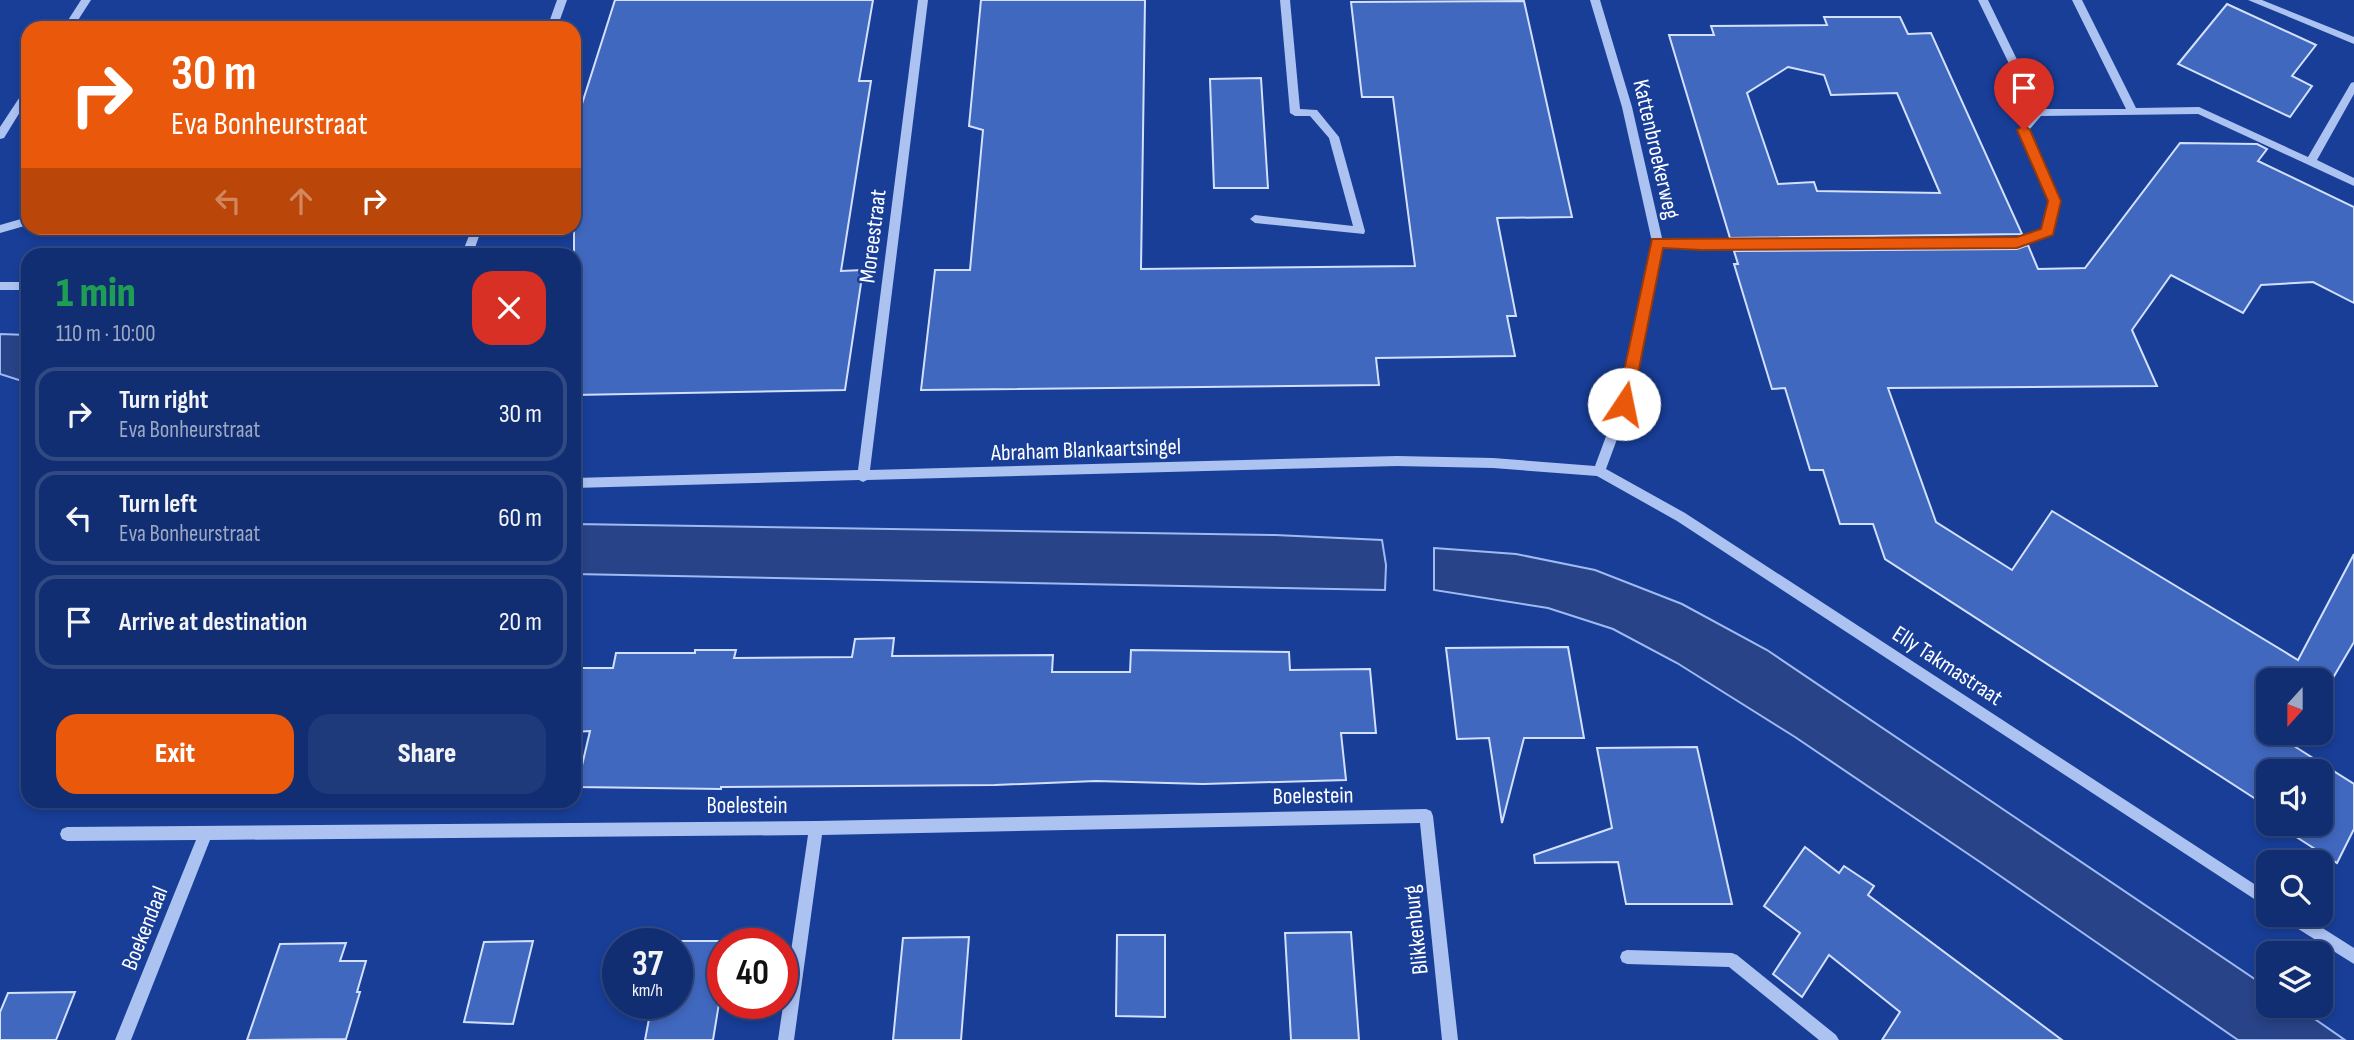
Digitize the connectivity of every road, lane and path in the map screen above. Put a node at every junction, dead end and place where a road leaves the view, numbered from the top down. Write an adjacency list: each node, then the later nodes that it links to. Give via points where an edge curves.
1 (86, 0): 9 (street)
2 (562, 0): 10 (street)
3 (923, 0): 26 (street, Moreestraat)
4 (1285, 0): 19 (street, via 1295,113 1313,113 1334,137 1360,231)
5 (1595, 0): 22 (street, Kattenbroekerweg, via 1628,107)
6 (1983, 0): 15 (street)
7 (2077, 0): 14 (street)
8 (2253, 0): 11 (street)
9 (72, 21)
10 (554, 21)
11 (2354, 41)
12 (2354, 85): 17 (street)
13 (21, 102): 16 (street)
14 (2133, 112): 15 (street); 17 (street, via 2199,110)
15 (2038, 113): 22 (street, via 2024,130 2054,201 2048,232 2017,242)
16 (0, 135)
17 (2311, 162): 18 (street)
18 (2354, 182)
19 (1255, 219)
20 (21, 223): 21 (street)
21 (0, 229)
22 (1657, 242): 25 (street, Kattenbroekerweg, via 1624,404)
23 (0, 286): 24 (street)
24 (21, 286)
25 (1599, 471): 26 (street, Abraham Blankaartsingel, via 1397,461); 32 (street, Elly Takmastraat, via 1681,517)
26 (863, 477): 27 (street, Abraham Blankaartsingel)
27 (581, 483)
28 (1426, 816): 29 (street, Boelestein); 38 (street, Blikkenburg)
29 (816, 828): 30 (street, Boelestein); 37 (street)
30 (206, 832): 31 (street, Boelestein); 36 (street, Boekendaal)
31 (67, 834)
32 (2256, 893)
33 (2308, 927): 35 (street)
34 (1627, 957): 39 (street, via 1732,960)
35 (2354, 957)
36 (123, 1040)
37 (786, 1040)
38 (1450, 1040)
39 (1831, 1040)

